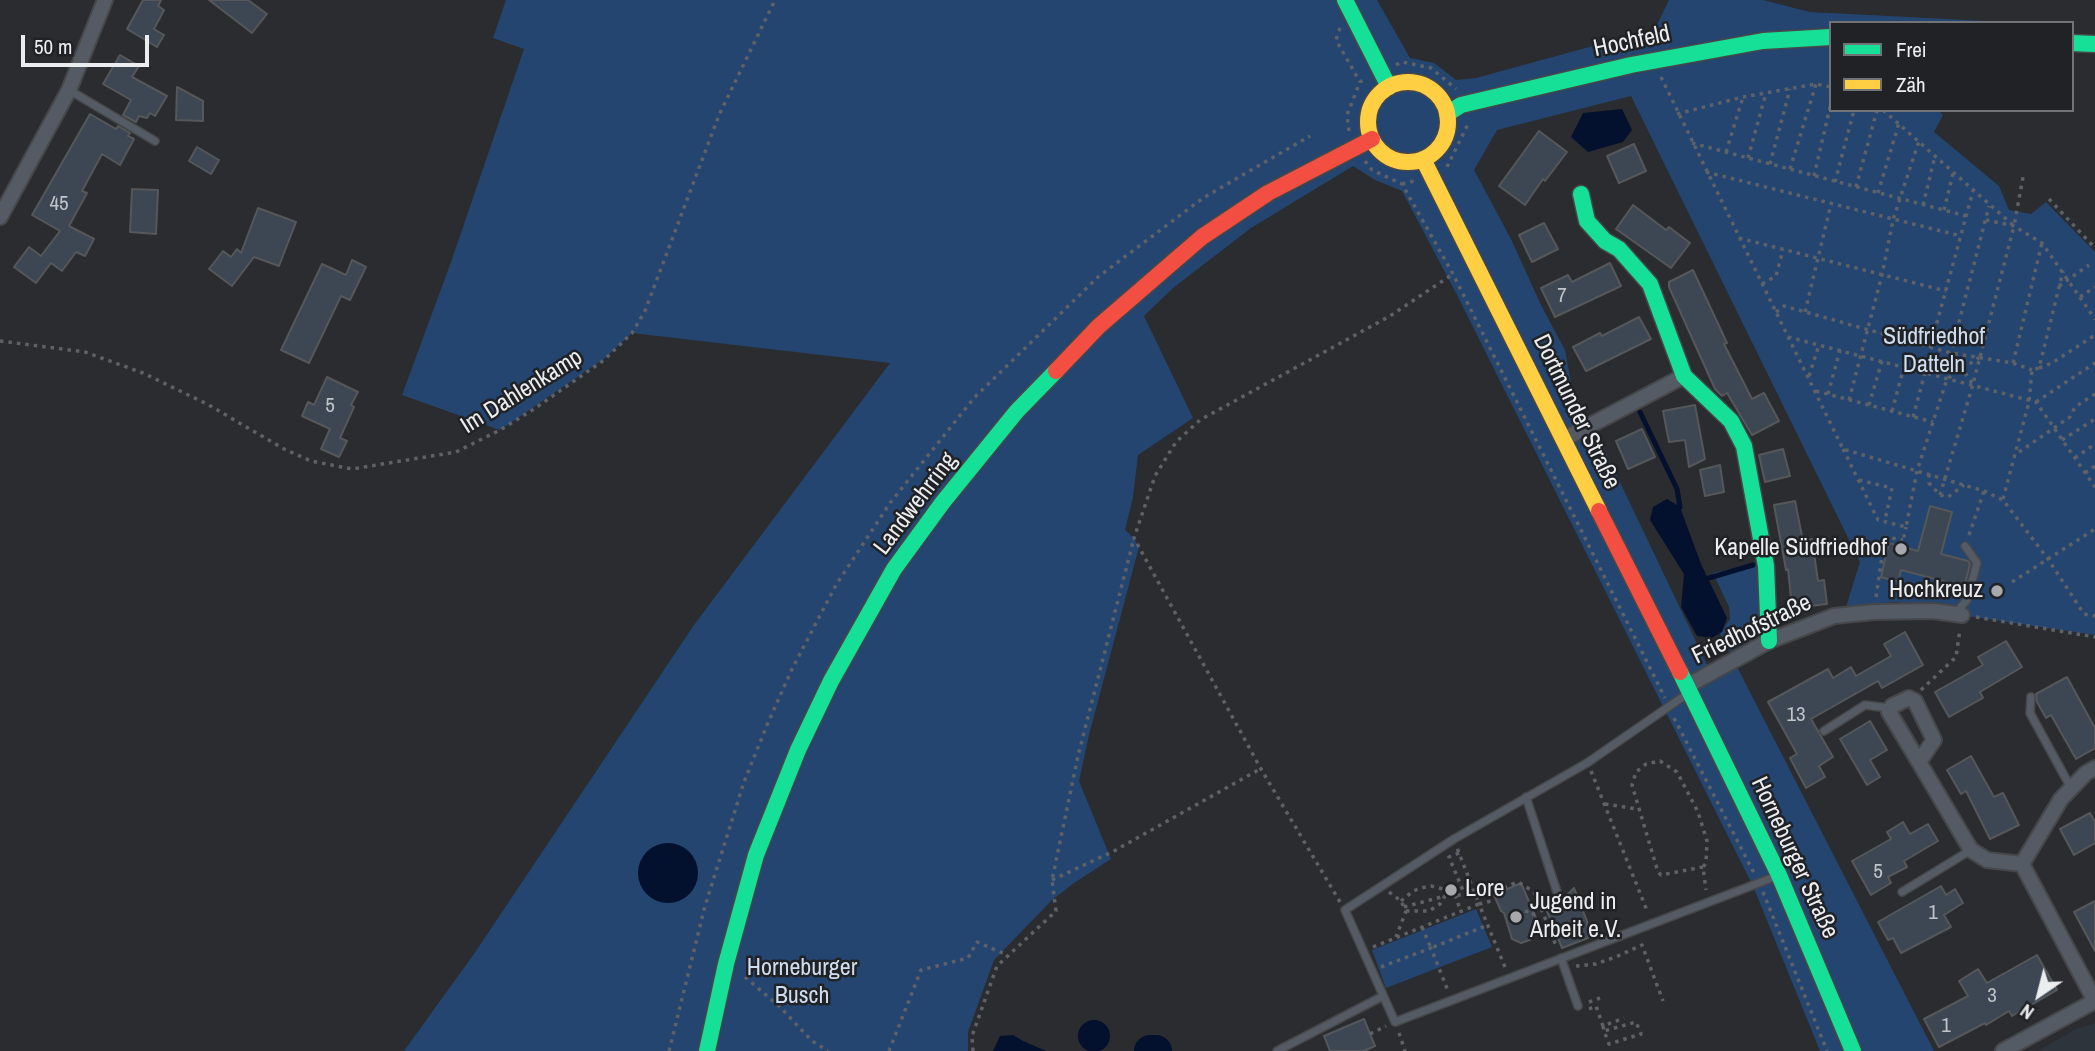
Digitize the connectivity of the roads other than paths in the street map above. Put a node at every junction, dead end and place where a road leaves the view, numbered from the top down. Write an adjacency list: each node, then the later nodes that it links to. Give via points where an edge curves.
1 (104, 0): 7 (street)
2 (1348, 6): 6 (street)
3 (1829, 37): 8 (street, Hochfeld, via 1763,41 1630,65 1461,104)
4 (2074, 43): 5 (street)
5 (2095, 44)
6 (1389, 87): 8 (street, via 1413,82 1425,86 1443,103); 9 (street, via 1372,104 1368,127)
7 (69, 90): 10 (lane); 13 (street)
8 (1447, 114): 11 (street, via 1443,141)
9 (1372, 139): 11 (street, via 1378,149 1399,161); 37 (street, Landwehrring, via 1268,193 1202,237 1099,326 1017,411 894,569 814,715 756,855)
10 (155, 141)
11 (1423, 159): 15 (street, Dortmunder Straße)
12 (1581, 194): 14 (street, via 1587,221 1650,284)
13 (0, 217)
14 (1684, 376): 15 (street); 18 (street, via 1731,422 1744,446 1766,566)
15 (1564, 439): 19 (street, Dortmunder Straße)
16 (1965, 546): 17 (lane, via 1977,563)
17 (1959, 614): 18 (street, Friedhofstraße, via 1834,616)
18 (1769, 641): 19 (street, Friedhofstraße)
19 (1689, 689): 26 (lane, via 1669,708 1587,763); 29 (street, Horneburger Straße)
20 (2031, 697): 25 (lane, via 2030,713)
21 (1889, 708): 22 (lane, via 1865,705); 23 (street); 23 (street, via 1912,699 1934,740)
22 (1824, 731)
23 (1919, 762): 27 (street)
24 (2095, 768): 25 (street)
25 (2071, 788): 28 (street)
26 (1526, 797): 31 (lane); 33 (lane, via 1345,909)
27 (1970, 850): 28 (street, via 1987,860); 30 (lane)
28 (2022, 864): 34 (street)
29 (1779, 875): 32 (lane); 40 (street, Horneburger Straße)
30 (1902, 892)
31 (1559, 895)
32 (1561, 958): 33 (lane, via 1395,1022); 35 (lane)
33 (1383, 996): 36 (lane)
34 (2095, 1001): 41 (street)
35 (1578, 1006)
36 (1302, 1038): 38 (lane); 39 (lane)
37 (707, 1051)
38 (1277, 1051)
39 (1297, 1051)
40 (1853, 1051)
41 (2003, 1051)

